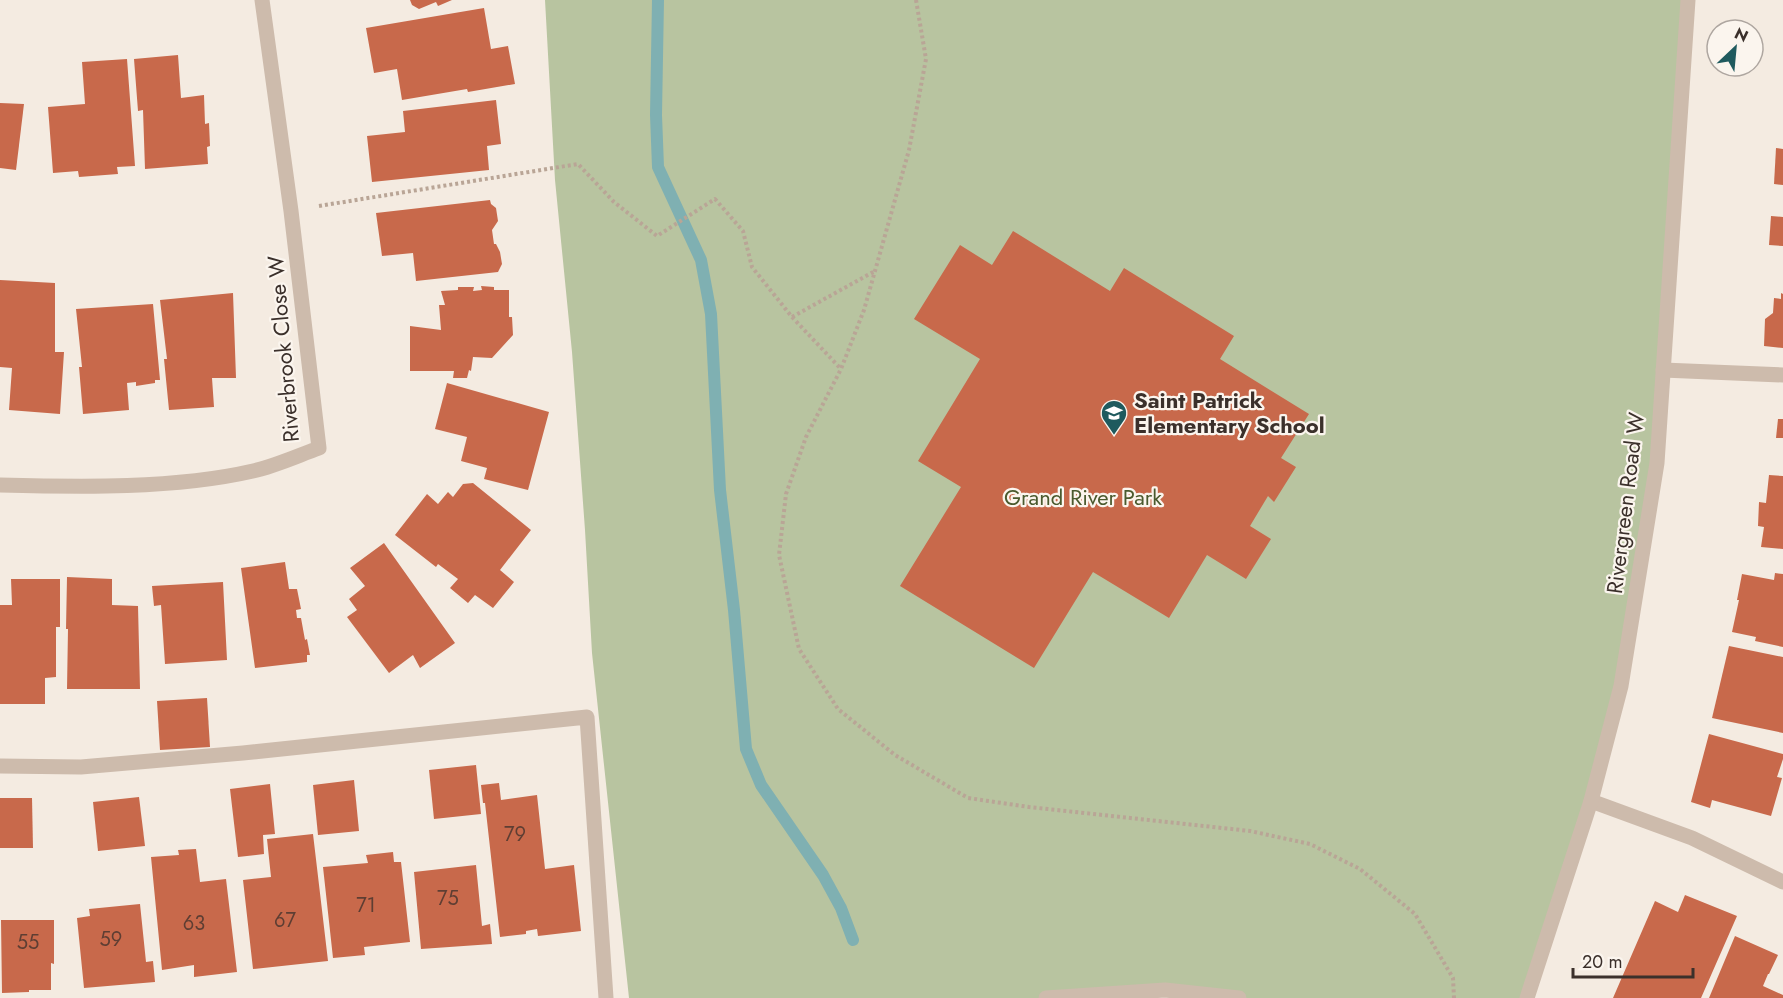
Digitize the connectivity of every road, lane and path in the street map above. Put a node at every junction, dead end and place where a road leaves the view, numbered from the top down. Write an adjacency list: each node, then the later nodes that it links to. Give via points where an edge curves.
1 (262, 0): 4 (street, Riverbrook Close W)
2 (916, 0): 5 (path, via 926,59 909,150)
3 (1688, 0): 8 (street, Rivergreen Road W)
4 (291, 211): 6 (path, via 578,164 614,202 657,236 715,199 743,231 752,267); 10 (street, Riverbrook Close W, via 319,448 254,471 198,480)
5 (875, 271): 6 (path); 7 (path)
6 (792, 317): 7 (path)
7 (841, 369): 17 (path, via 806,437 786,494 779,555 800,649 837,709 895,755 968,798 1250,831 1310,844 1360,869 1415,914 1453,978)
8 (1663, 370): 9 (street); 12 (street, Rivergreen Road W, via 1657,463 1621,686)
9 (1783, 375)
10 (0, 484)
11 (0, 766): 14 (street, via 81,767 587,717)
12 (1592, 801): 13 (street, via 1692,838); 18 (street, Rivergreen Road W)
13 (1783, 882)
14 (602, 998)
15 (1046, 998): 16 (street, via 1165,990)
16 (1239, 998)
17 (1454, 998)
18 (1527, 998)

